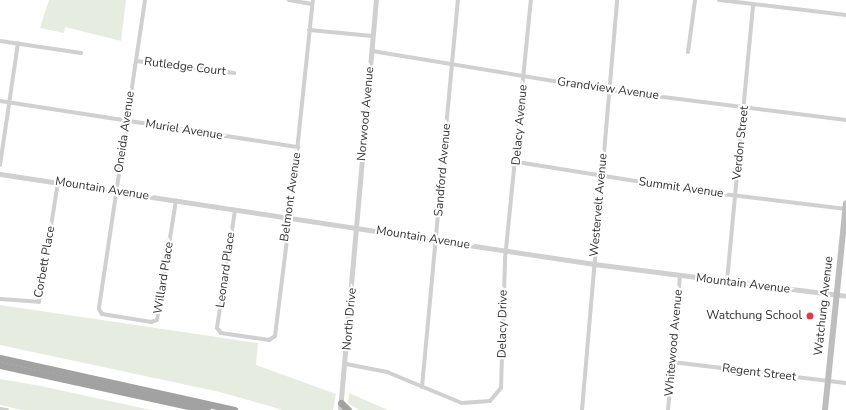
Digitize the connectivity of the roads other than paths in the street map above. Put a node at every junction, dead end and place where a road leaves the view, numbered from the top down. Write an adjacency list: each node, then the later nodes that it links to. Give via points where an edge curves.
1 (145, 0): 19 (street, Oneida Avenue)
2 (289, 0): 9 (street)
3 (376, 0): 13 (street, Norwood Avenue)
4 (458, 0): 20 (street, Sandford Avenue)
5 (531, 0): 22 (street, Delacy Avenue)
6 (617, 0): 23 (street, Westervelt Avenue)
7 (695, 0): 17 (street)
8 (719, 0): 10 (street)
9 (312, 2): 12 (street, Belmont Avenue)
10 (753, 5): 11 (street); 26 (street, Verdon Street)
11 (846, 14)
12 (309, 30): 13 (street); 29 (street, Belmont Avenue)
13 (373, 36): 16 (street, Norwood Avenue)
14 (0, 41): 15 (street)
15 (18, 43): 18 (street); 25 (street)
16 (372, 51): 20 (street, Grandview Avenue); 42 (street, Norwood Avenue)
17 (688, 52)
18 (81, 53)
19 (136, 61): 21 (street, Rutledge Court); 28 (street, Oneida Avenue)
20 (452, 65): 22 (street, Grandview Avenue); 43 (street, Sandford Avenue)
21 (234, 73)
22 (524, 77): 23 (street, Grandview Avenue); 30 (street, Delacy Avenue)
23 (608, 90): 26 (street, Grandview Avenue); 33 (street, Westervelt Avenue)
24 (0, 101): 25 (street, Muriel Avenue)
25 (10, 103): 28 (street, Muriel Avenue); 31 (street)
26 (744, 108): 27 (street, Grandview Avenue); 36 (street, Verdon Street)
27 (846, 120)
28 (127, 121): 29 (street, Muriel Avenue); 35 (street, Oneida Avenue)
29 (298, 147): 41 (street, Belmont Avenue)
30 (517, 162): 33 (street, Summit Avenue); 44 (street, Delacy Avenue)
31 (0, 165)
32 (0, 174): 34 (street, Mountain Avenue)
33 (602, 176): 36 (street, Summit Avenue); 45 (street, Westervelt Avenue)
34 (58, 182): 35 (street, Mountain Avenue); 50 (street, Corbett Place, via 39,302)
35 (117, 191): 37 (street, Mountain Avenue); 51 (street, Oneida Avenue)
36 (735, 196): 39 (street, Summit Avenue); 47 (street, Verdon Street)
37 (176, 200): 40 (street, Mountain Avenue); 51 (street, Willard Place, via 157,320 151,322)
38 (846, 204): 39 (main road, Watchung Avenue)
39 (846, 209): 48 (main road, Watchung Avenue)
40 (235, 210): 41 (street, Mountain Avenue); 52 (street, Leonard Place)
41 (289, 218): 42 (street, Mountain Avenue); 52 (street, Belmont Avenue, via 275,336 266,340)
42 (358, 228): 43 (street, Mountain Avenue); 55 (street, North Drive)
43 (437, 240): 44 (street, Mountain Avenue); 59 (street, Sandford Avenue)
44 (508, 251): 45 (street, Mountain Avenue); 59 (street, Delacy Drive, via 502,308 503,370 496,396 483,403 466,403)
45 (594, 264): 46 (street, Mountain Avenue); 66 (street, Westervelt Avenue)
46 (680, 276): 47 (street, Mountain Avenue); 54 (street, Whitewood Avenue)
47 (727, 281): 48 (street, Mountain Avenue)
48 (837, 295): 49 (street, Mountain Avenue); 57 (main road, Watchung Avenue)
49 (846, 296)
50 (0, 299)
51 (100, 312)
52 (218, 331)
53 (0, 358): 64 (highway)
54 (672, 362): 57 (street, Regent Street); 67 (street, Whitewood Avenue)
55 (346, 364): 59 (street, via 377,369); 60 (street, North Drive)
56 (0, 365): 63 (highway)
57 (828, 381): 58 (street, Regent Street); 68 (main road, Watchung Avenue)
58 (846, 383)
59 (422, 387)
60 (341, 406): 65 (highway)
61 (0, 409): 62 (street)
62 (7, 410)
63 (207, 410)
64 (234, 410)
65 (348, 410)
66 (582, 410)
67 (668, 410)
68 (825, 410)

